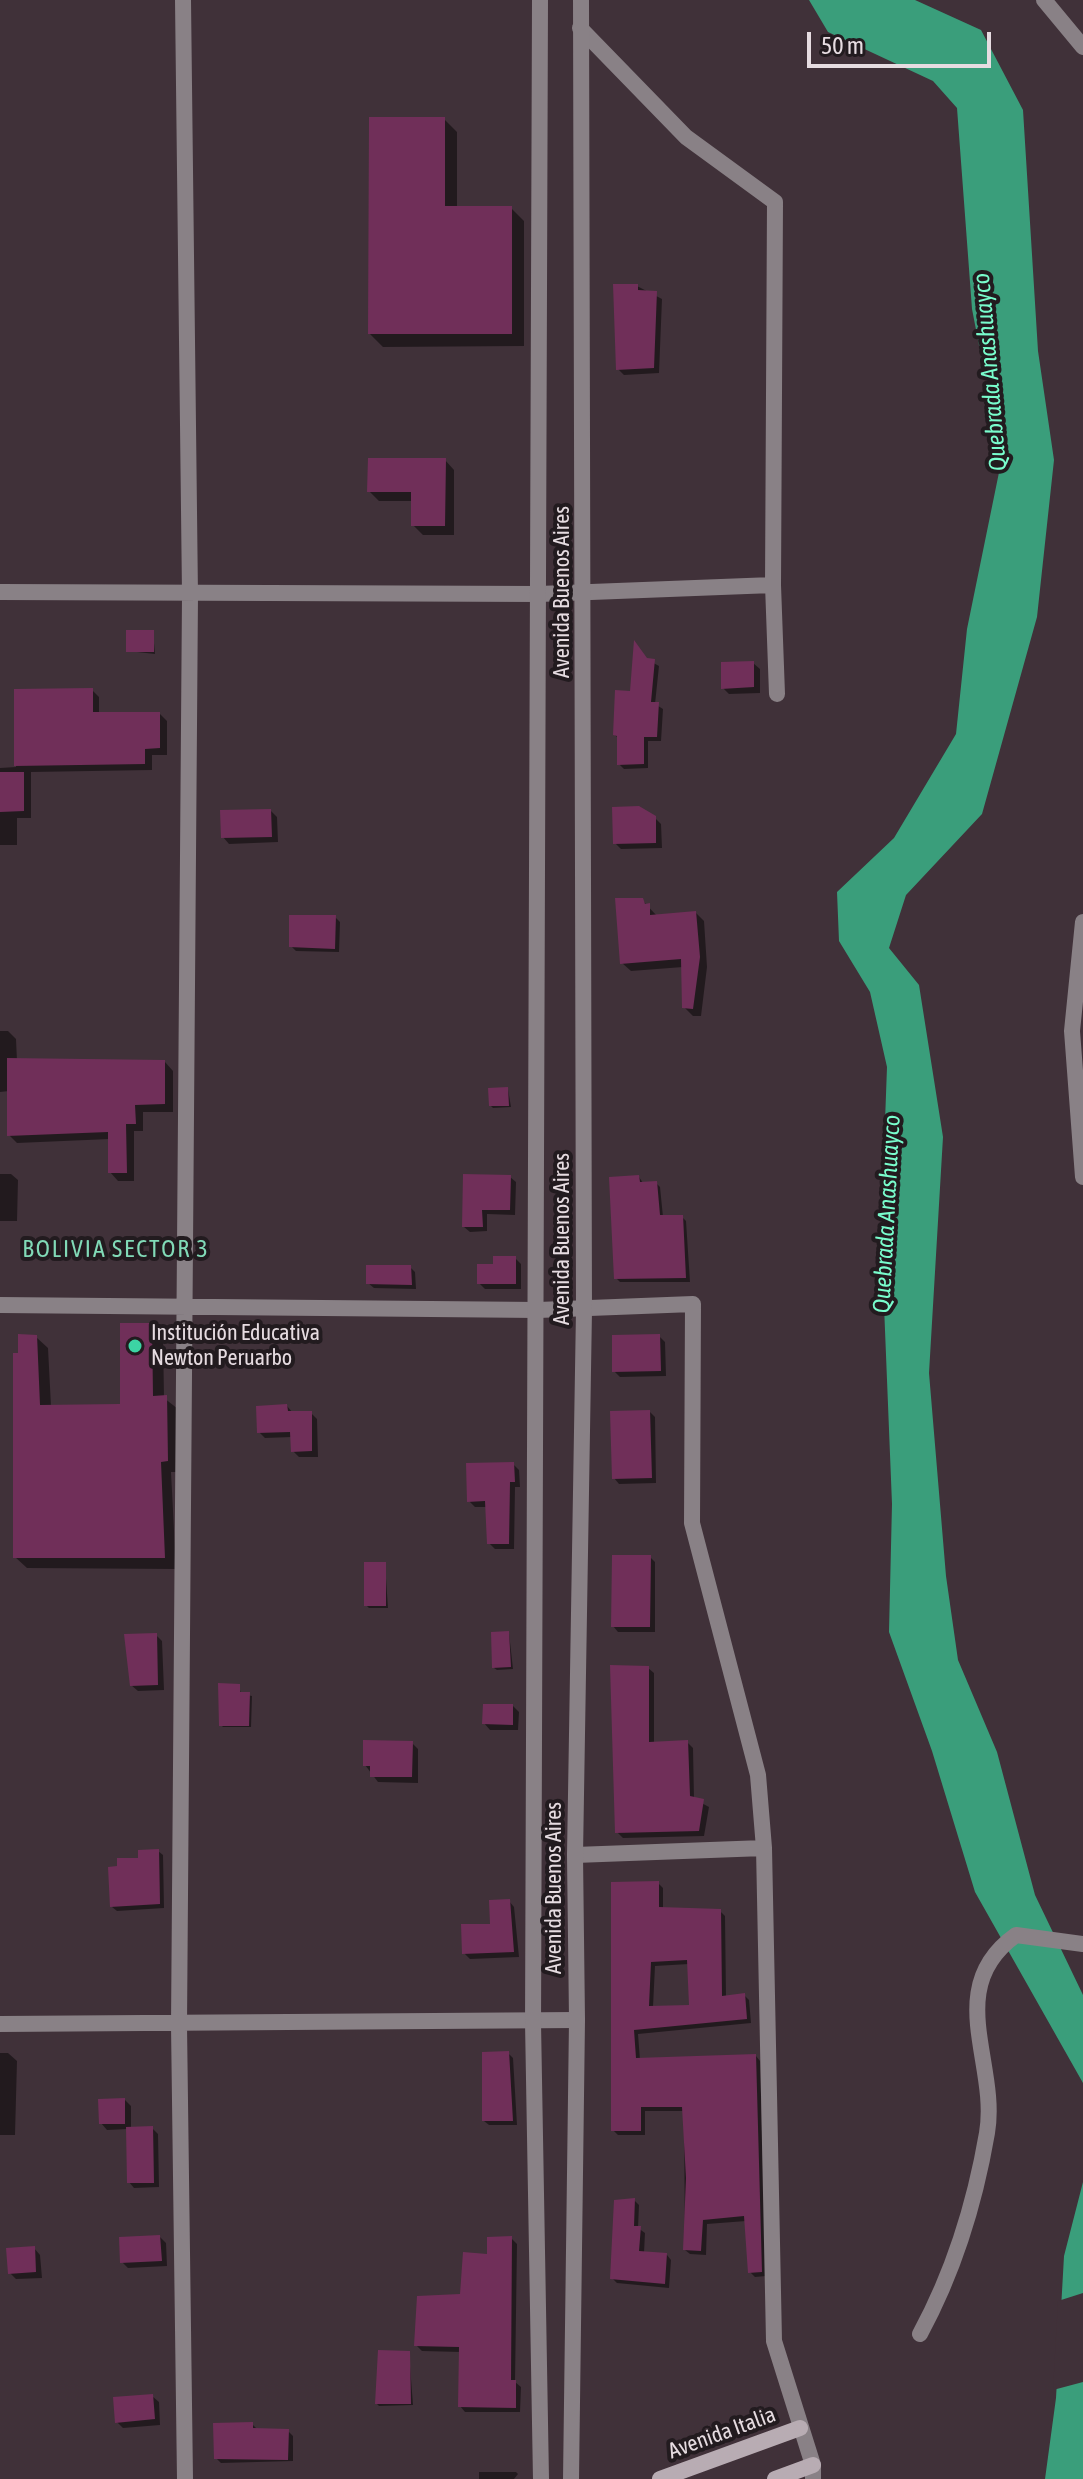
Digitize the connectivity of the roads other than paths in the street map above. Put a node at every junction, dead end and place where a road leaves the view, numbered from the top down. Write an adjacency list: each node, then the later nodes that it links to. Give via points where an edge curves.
1 (183, 0): 11 (street)
2 (540, 0): 10 (street, Avenida Buenos Aires)
3 (581, 0): 5 (street, Avenida Buenos Aires)
4 (1044, 0): 6 (street)
5 (580, 28): 7 (street, via 686,137 775,202); 9 (street, Avenida Buenos Aires)
6 (1083, 47)
7 (773, 585): 9 (street); 12 (street)
8 (0, 592): 11 (street)
9 (585, 593): 10 (street); 18 (street, Avenida Buenos Aires)
10 (539, 594): 11 (street); 17 (street, Avenida Buenos Aires)
11 (190, 595): 16 (street)
12 (777, 694)
13 (1083, 922): 14 (street, via 1072,1031)
14 (1083, 1177)
15 (0, 1305): 16 (street)
16 (182, 1307): 17 (street); 25 (street)
17 (538, 1310): 18 (street); 23 (street, Avenida Buenos Aires)
18 (584, 1310): 19 (street, via 693,1304 692,1523 758,1775); 20 (street, Avenida Buenos Aires)
19 (764, 1848): 20 (street); 27 (street, via 774,2341)
20 (575, 1855): 22 (street, Avenida Buenos Aires)
21 (1083, 1944): 26 (street, via 1016,1935 994,1951 982,1971 977,2025 988,2130 945,2286)
22 (577, 2020): 23 (street); 31 (street, Avenida Buenos Aires)
23 (533, 2022): 25 (street); 30 (street, Avenida Buenos Aires)
24 (0, 2024): 25 (street)
25 (179, 2025): 29 (street)
26 (920, 2334)
27 (800, 2428): 28 (street); 32 (main road, Avenida Italia)
28 (813, 2472): 33 (main road)
29 (185, 2479)
30 (541, 2479)
31 (571, 2479)
32 (660, 2479)
33 (775, 2479)

